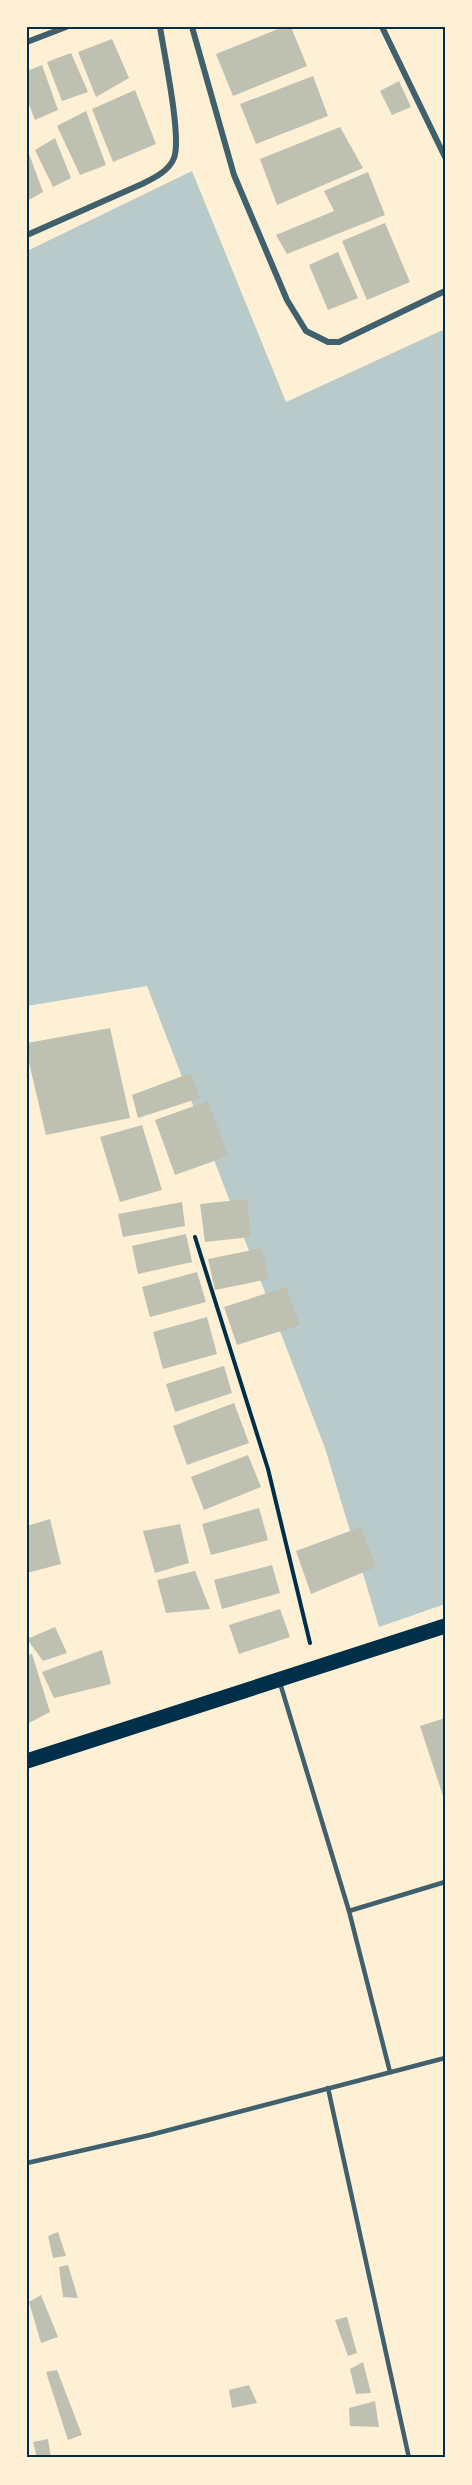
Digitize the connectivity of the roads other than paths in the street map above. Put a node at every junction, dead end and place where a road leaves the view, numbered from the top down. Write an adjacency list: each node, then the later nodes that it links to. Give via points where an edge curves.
1 (66, 27): 5 (street)
2 (160, 27): 7 (street, via 178,145 171,165 142,184)
3 (192, 27): 8 (street, via 234,175 287,300 306,331 328,342 339,342)
4 (382, 27): 6 (street)
5 (27, 42)
6 (445, 157)
7 (27, 235)
8 (445, 291)
9 (445, 1626): 10 (main road)
10 (279, 1680): 11 (main road); 13 (lane)
11 (27, 1761)
12 (445, 1882): 13 (lane)
13 (349, 1911): 15 (lane)
14 (445, 2058): 15 (lane)
15 (390, 2072): 16 (lane)
16 (328, 2088): 17 (lane); 18 (lane)
17 (27, 2163)
18 (409, 2458)

